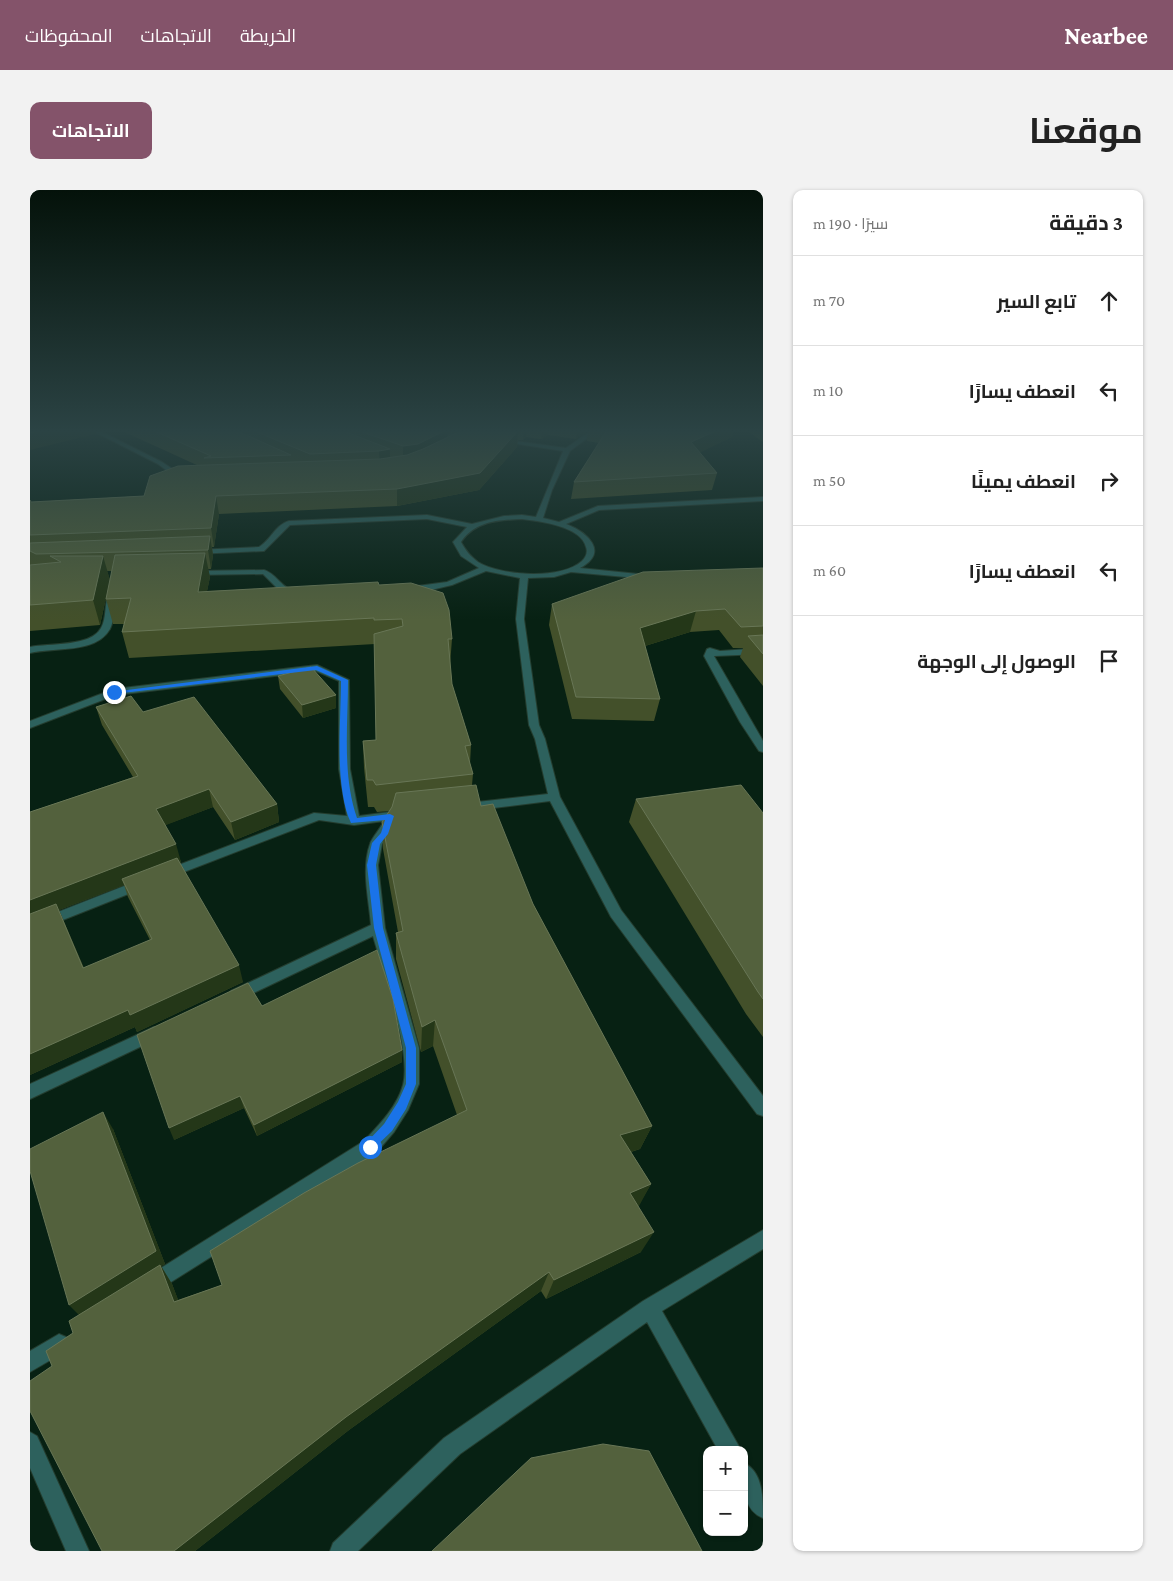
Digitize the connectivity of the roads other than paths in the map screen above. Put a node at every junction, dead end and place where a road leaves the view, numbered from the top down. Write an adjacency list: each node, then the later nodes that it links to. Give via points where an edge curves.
1 (548, 494): 3 (street)
2 (763, 499): 4 (street, via 598,508)
3 (539, 519): 4 (street); 5 (street, via 503,518)
4 (560, 524): 8 (street, via 574,530 591,546 590,555 584,563)
5 (473, 526): 6 (street, via 420,517 289,523 261,549); 7 (street, via 462,533 457,542 469,560)
6 (186, 552)
7 (485, 568): 10 (street); 13 (street, via 452,584)
8 (571, 570): 10 (street); 11 (street)
9 (184, 573): 14 (street, via 264,572 281,591)
10 (524, 576): 19 (street, via 520,619 534,725)
11 (655, 576)
12 (115, 583): 15 (street, via 105,629 100,634 72,645)
13 (396, 589)
14 (306, 594)
15 (30, 650)
16 (763, 651): 18 (street, via 720,654 710,651 709,656)
17 (30, 725): 23 (street, via 114,692 317,668 344,680 344,760 348,804)
18 (763, 749)
19 (554, 797): 20 (street); 29 (street, via 616,913)
20 (458, 808)
21 (409, 814): 22 (street)
22 (390, 816): 23 (street); 25 (street, via 384,834 376,843 372,865)
23 (354, 821): 24 (street, via 318,816)
24 (30, 928)
25 (378, 928): 26 (street); 31 (street, via 411,1048 411,1084 388,1127 370,1147)
26 (227, 1000)
27 (164, 1029): 28 (street)
28 (30, 1092)
29 (763, 1109)
30 (763, 1239): 32 (street)
31 (138, 1294)
32 (650, 1308): 36 (street); 40 (street, via 452,1446)
33 (72, 1336): 34 (street)
34 (30, 1362)
35 (30, 1443): 39 (street)
36 (728, 1446)
37 (748, 1481): 38 (street)
38 (763, 1507)
39 (78, 1551)
40 (340, 1551)

